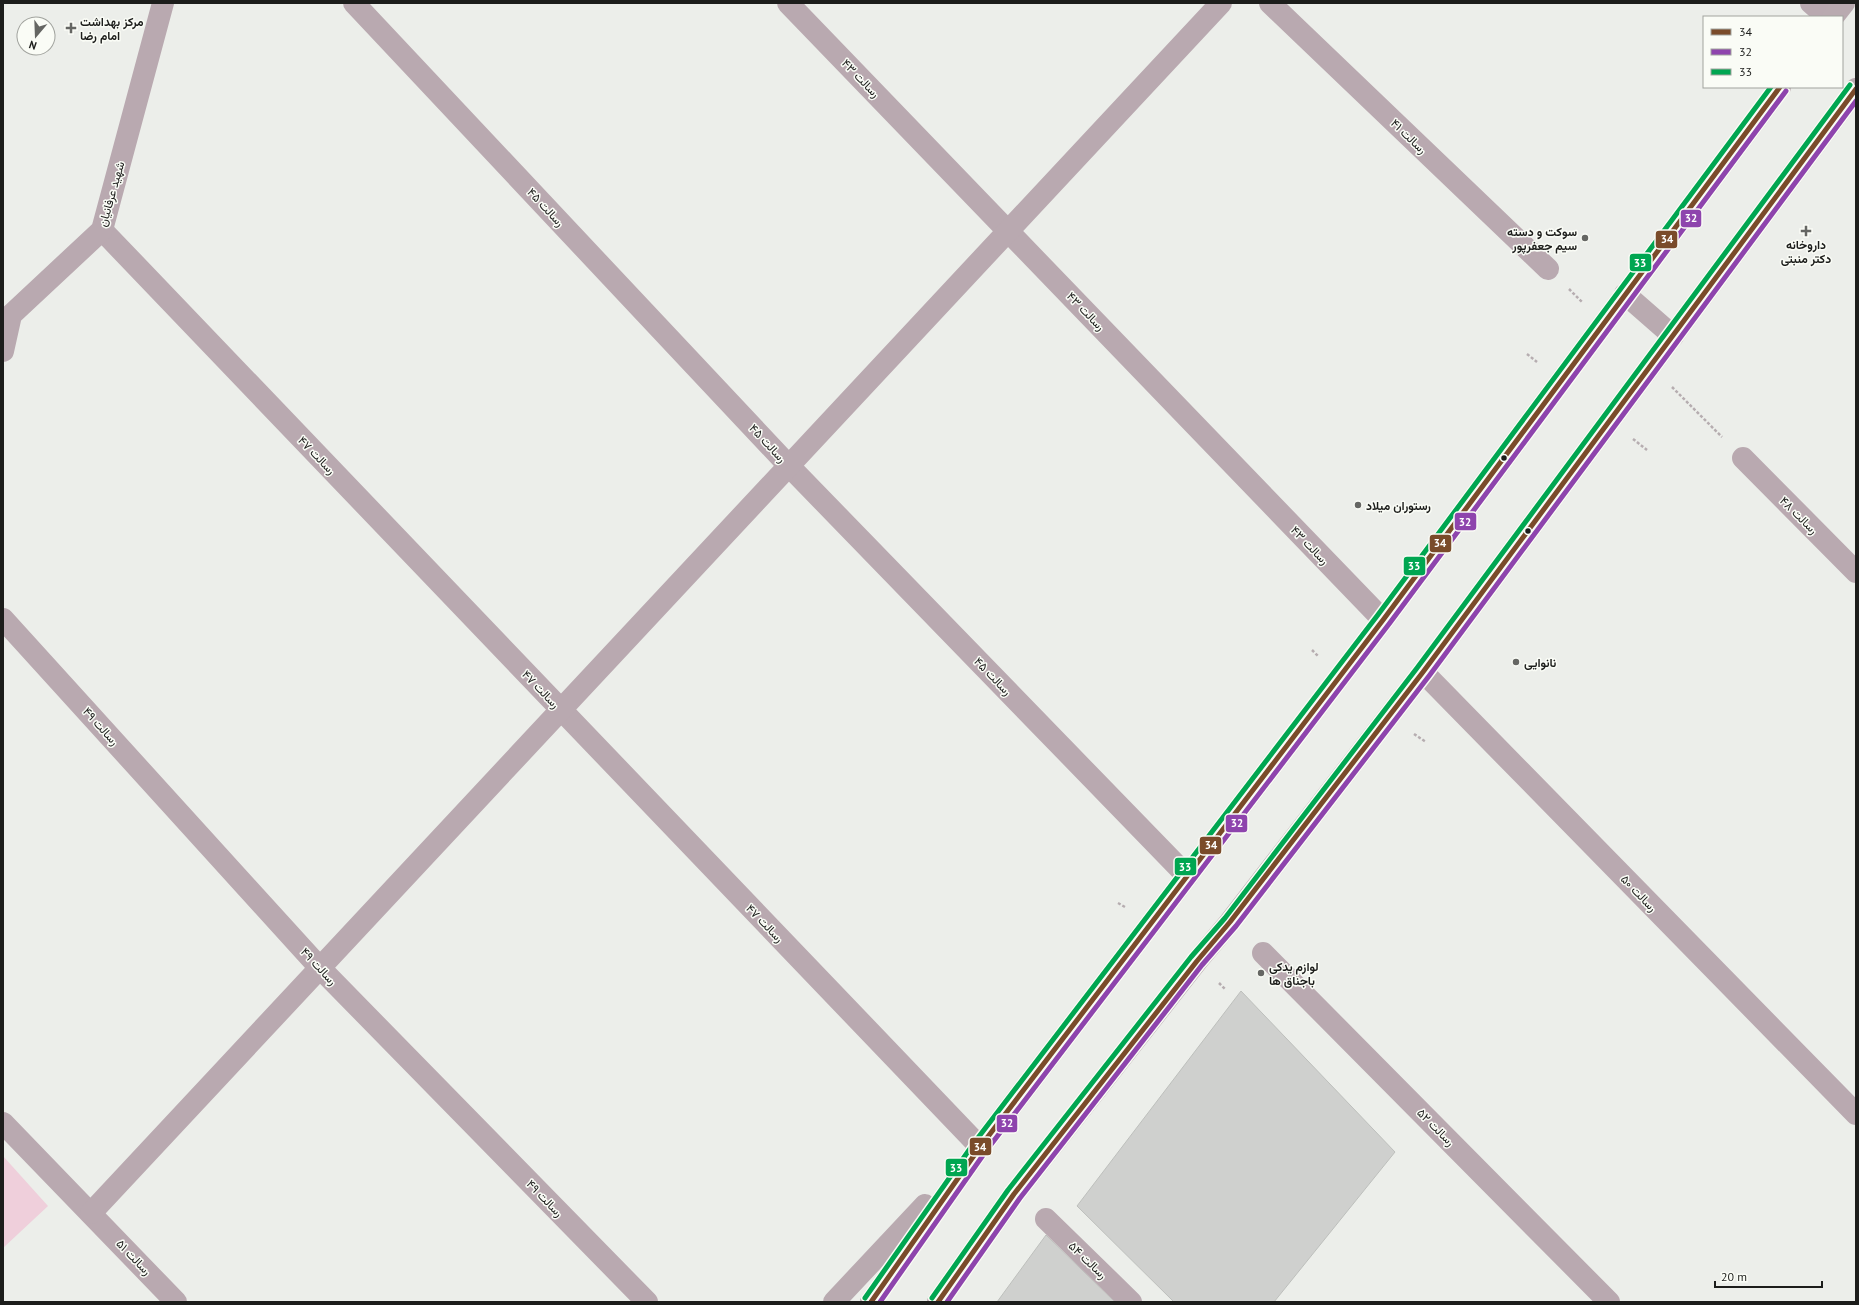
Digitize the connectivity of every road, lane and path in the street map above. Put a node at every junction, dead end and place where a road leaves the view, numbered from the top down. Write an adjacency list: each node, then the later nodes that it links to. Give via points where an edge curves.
1 (162, 3): 12 (street, شهید عرفانیان)
2 (354, 3): 22 (street, رسالت ۴۵)
3 (788, 3): 13 (street, رسالت ۴۳)
4 (1221, 3): 13 (street)
5 (1270, 3): 14 (street, رسالت ۴۱)
6 (1811, 3): 8 (street)
7 (1844, 3): 9 (main road)
8 (1826, 16)
9 (1834, 16)
10 (1779, 88): 15 (main road)
11 (1856, 89): 18 (main road)
12 (102, 230): 16 (street, شهید عرفانیان); 27 (street, رسالت ۴۷)
13 (1009, 230): 22 (street); 25 (street, رسالت ۴۳)
14 (1548, 269): 17 (path)
15 (1625, 294): 17 (main road); 18 (main road)
16 (7, 314): 19 (street, شهید عرفانیان)
17 (1604, 323): 25 (main road)
18 (1673, 336): 20 (main road)
19 (3, 351)
20 (1650, 365): 21 (path); 26 (main road)
21 (1743, 458): 23 (street, رسالت ۴۸)
22 (789, 466): 27 (street); 28 (street, رسالت ۴۵)
23 (1856, 572)
24 (3, 619): 30 (street, رسالت ۴۹)
25 (1383, 620): 28 (main road)
26 (1423, 672): 31 (street, رسالت ۵۰); 40 (main road, via 1230,922 1014,1194)
27 (561, 710): 30 (street); 33 (street, رسالت ۴۷)
28 (1187, 876): 33 (main road)
29 (1263, 953): 42 (street, رسالت ۵۲)
30 (320, 968): 34 (street); 37 (street, رسالت ۴۹)
31 (1856, 1114)
32 (3, 1123): 34 (street, رسالت ۵۱)
33 (980, 1147): 38 (main road); 39 (main road)
34 (91, 1213): 36 (street, رسالت ۵۱)
35 (1046, 1219): 41 (street, رسالت ۵۴)
36 (176, 1302)
37 (647, 1302)
38 (834, 1302)
39 (871, 1302)
40 (938, 1302)
41 (1130, 1302)
42 (1610, 1302)

